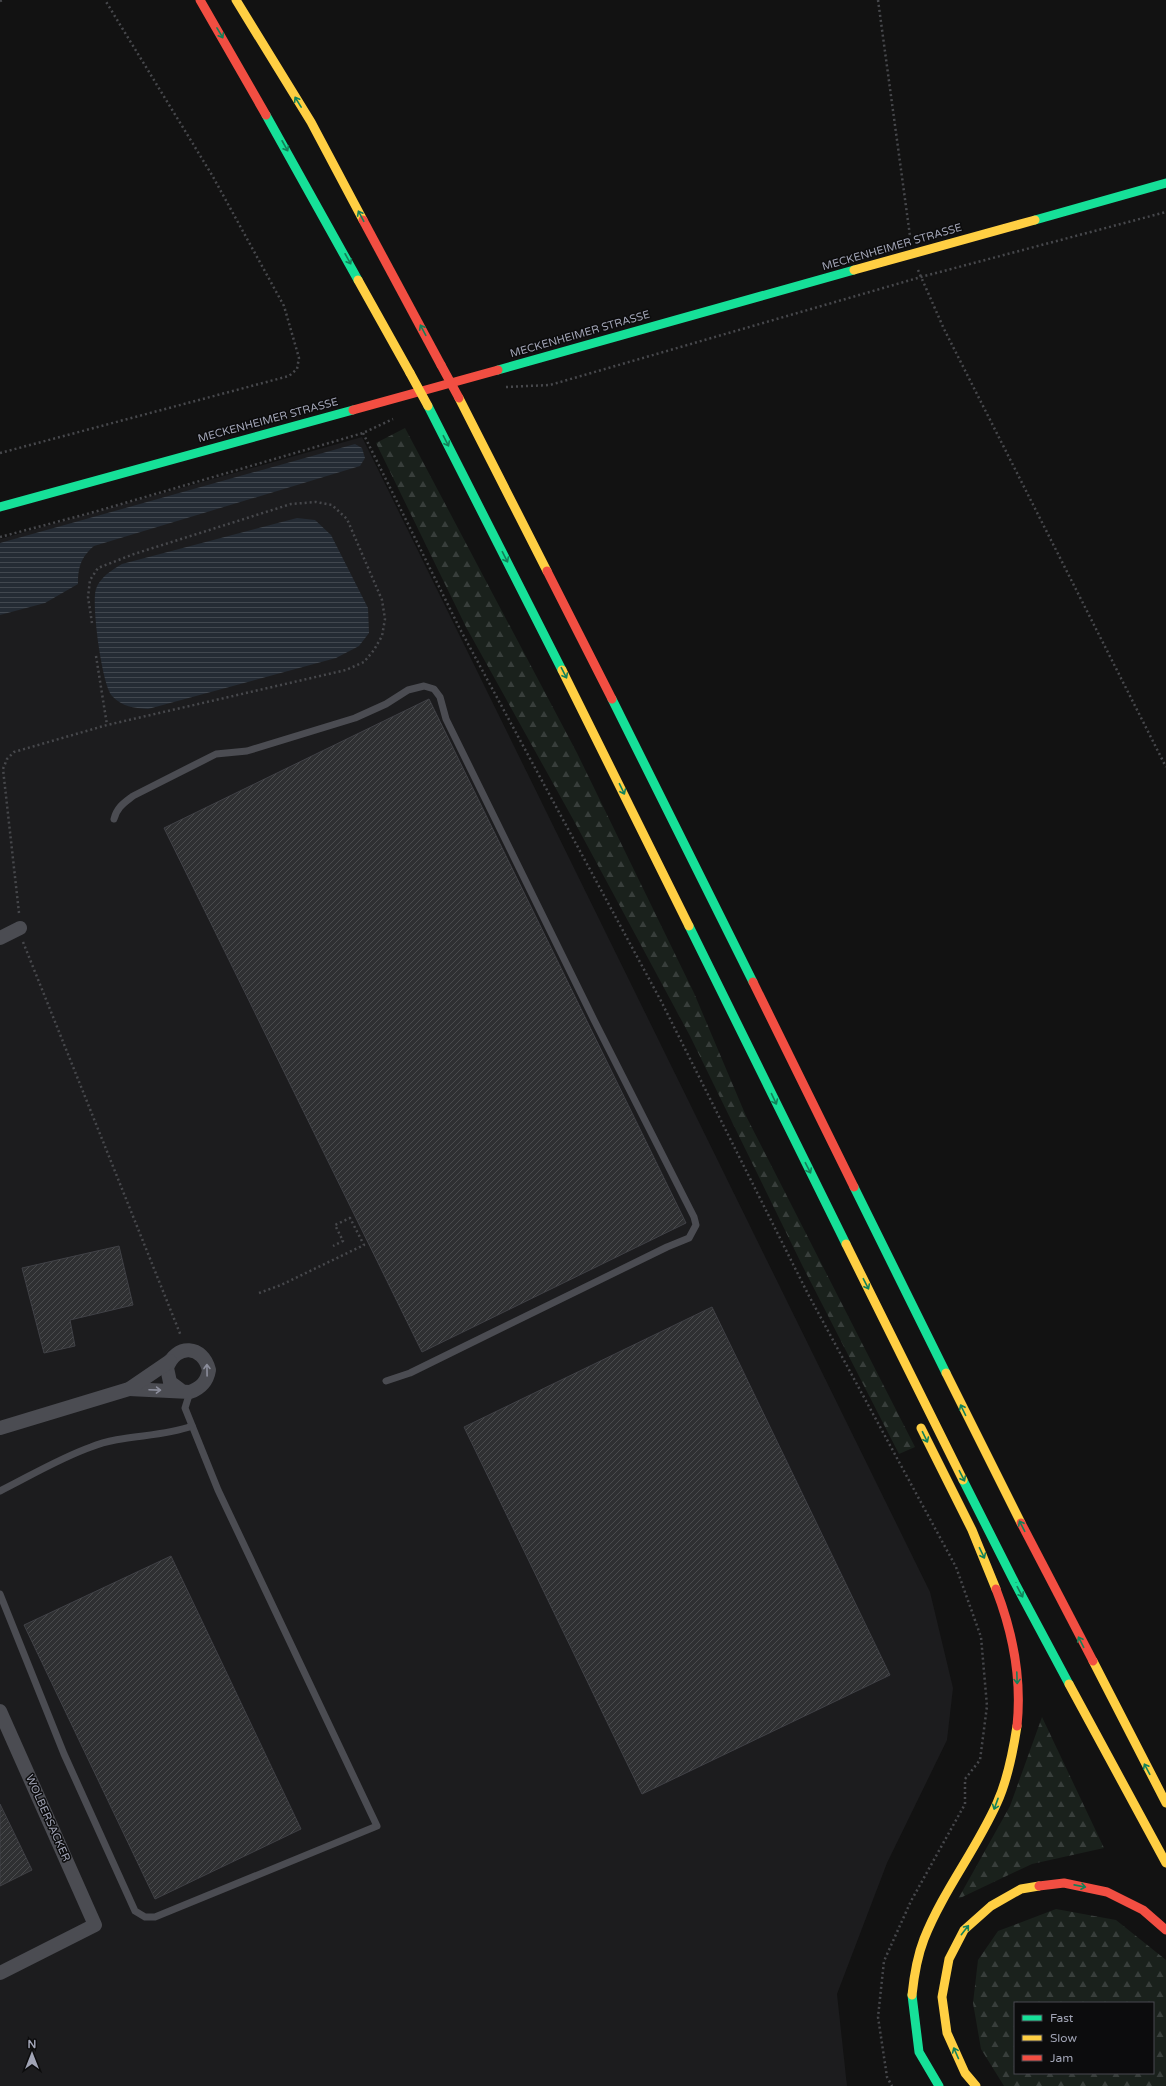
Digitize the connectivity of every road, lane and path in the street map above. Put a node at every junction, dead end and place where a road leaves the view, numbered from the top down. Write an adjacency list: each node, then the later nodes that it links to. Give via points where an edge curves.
1 (105, 0): 12 (path, via 212,175 284,306 299,358 297,369 289,376)
2 (200, 0): 22 (main road, one-way to 22, bridge, via 345,253 428,406 614,772)
3 (236, 0): 37 (main road, one-way to 3, bridge, via 1000,1483 651,775 459,398 311,122)
4 (878, 0): 7 (path)
5 (1166, 182): 7 (main road, MECKENHEIMER STRASSE)
6 (1166, 212): 8 (path)
7 (912, 253): 8 (path); 13 (main road, MECKENHEIMER STRASSE)
8 (921, 277): 9 (path, via 550,385); 18 (path, via 944,329)
9 (499, 388)
10 (398, 417): 11 (path)
11 (363, 433): 14 (path); 41 (path, via 460,629 661,1001 808,1294 956,1567 981,1637 987,1706 980,1760 965,1779 965,1804 911,1901 884,1961 878,2018 887,2077)
12 (0, 453)
13 (0, 507)
14 (0, 537)
15 (92, 623): 17 (path, via 88,597 90,580 98,568 235,521 291,504 310,503 332,505 347,519 382,600 385,619 382,636 374,650 364,662 346,670)
16 (96, 656): 17 (path)
17 (107, 725): 20 (path, via 14,752 7,759 3,769)
18 (1166, 767)
19 (114, 819): 28 (lane, via 116,811 133,796 216,754 247,751 355,718 386,704 408,690 424,686 434,689 440,697 446,719 558,948 694,1217 694,1232 680,1243 667,1247 410,1373)
20 (20, 928): 21 (street); 26 (path, via 28,956 180,1334)
21 (0, 938)
22 (784, 1120): 23 (main road); 38 (main road, one-way to 38, via 1015,1583)
23 (797, 1166)
24 (333, 1246): 25 (path, via 343,1241 335,1225 350,1218 364,1245)
25 (259, 1293)
26 (189, 1350): 27 (street, via 180,1352); 30 (street, one-way to 26, via 197,1390 204,1385 209,1370 204,1357)
27 (170, 1361): 29 (street); 30 (street, via 167,1368 170,1382)
28 (386, 1381)
29 (129, 1389): 30 (street, one-way to 30); 33 (street)
30 (186, 1391): 32 (lane, via 185,1408)
31 (918, 1422): 42 (main road, one-way to 42, via 991,1571 1006,1616 1017,1665 1018,1712 1012,1759 993,1812 929,1923 916,1963 911,2007 919,2052)
32 (192, 1426): 34 (lane, via 176,1432 91,1446); 35 (lane, via 218,1490 377,1826 155,1917 135,1911 64,1754)
33 (0, 1428)
34 (0, 1491)
35 (0, 1594)
36 (0, 1711): 40 (street, WOLBERSACKER, via 95,1926)
37 (1166, 1804)
38 (1166, 1863)
39 (1166, 1930): 43 (main road, one-way to 39, via 965,2073 947,2033 942,1997 949,1959 964,1930 991,1906 1021,1889 1064,1884 1107,1892 1143,1910)
40 (0, 1973)
41 (892, 2086)
42 (939, 2086)
43 (976, 2086)

